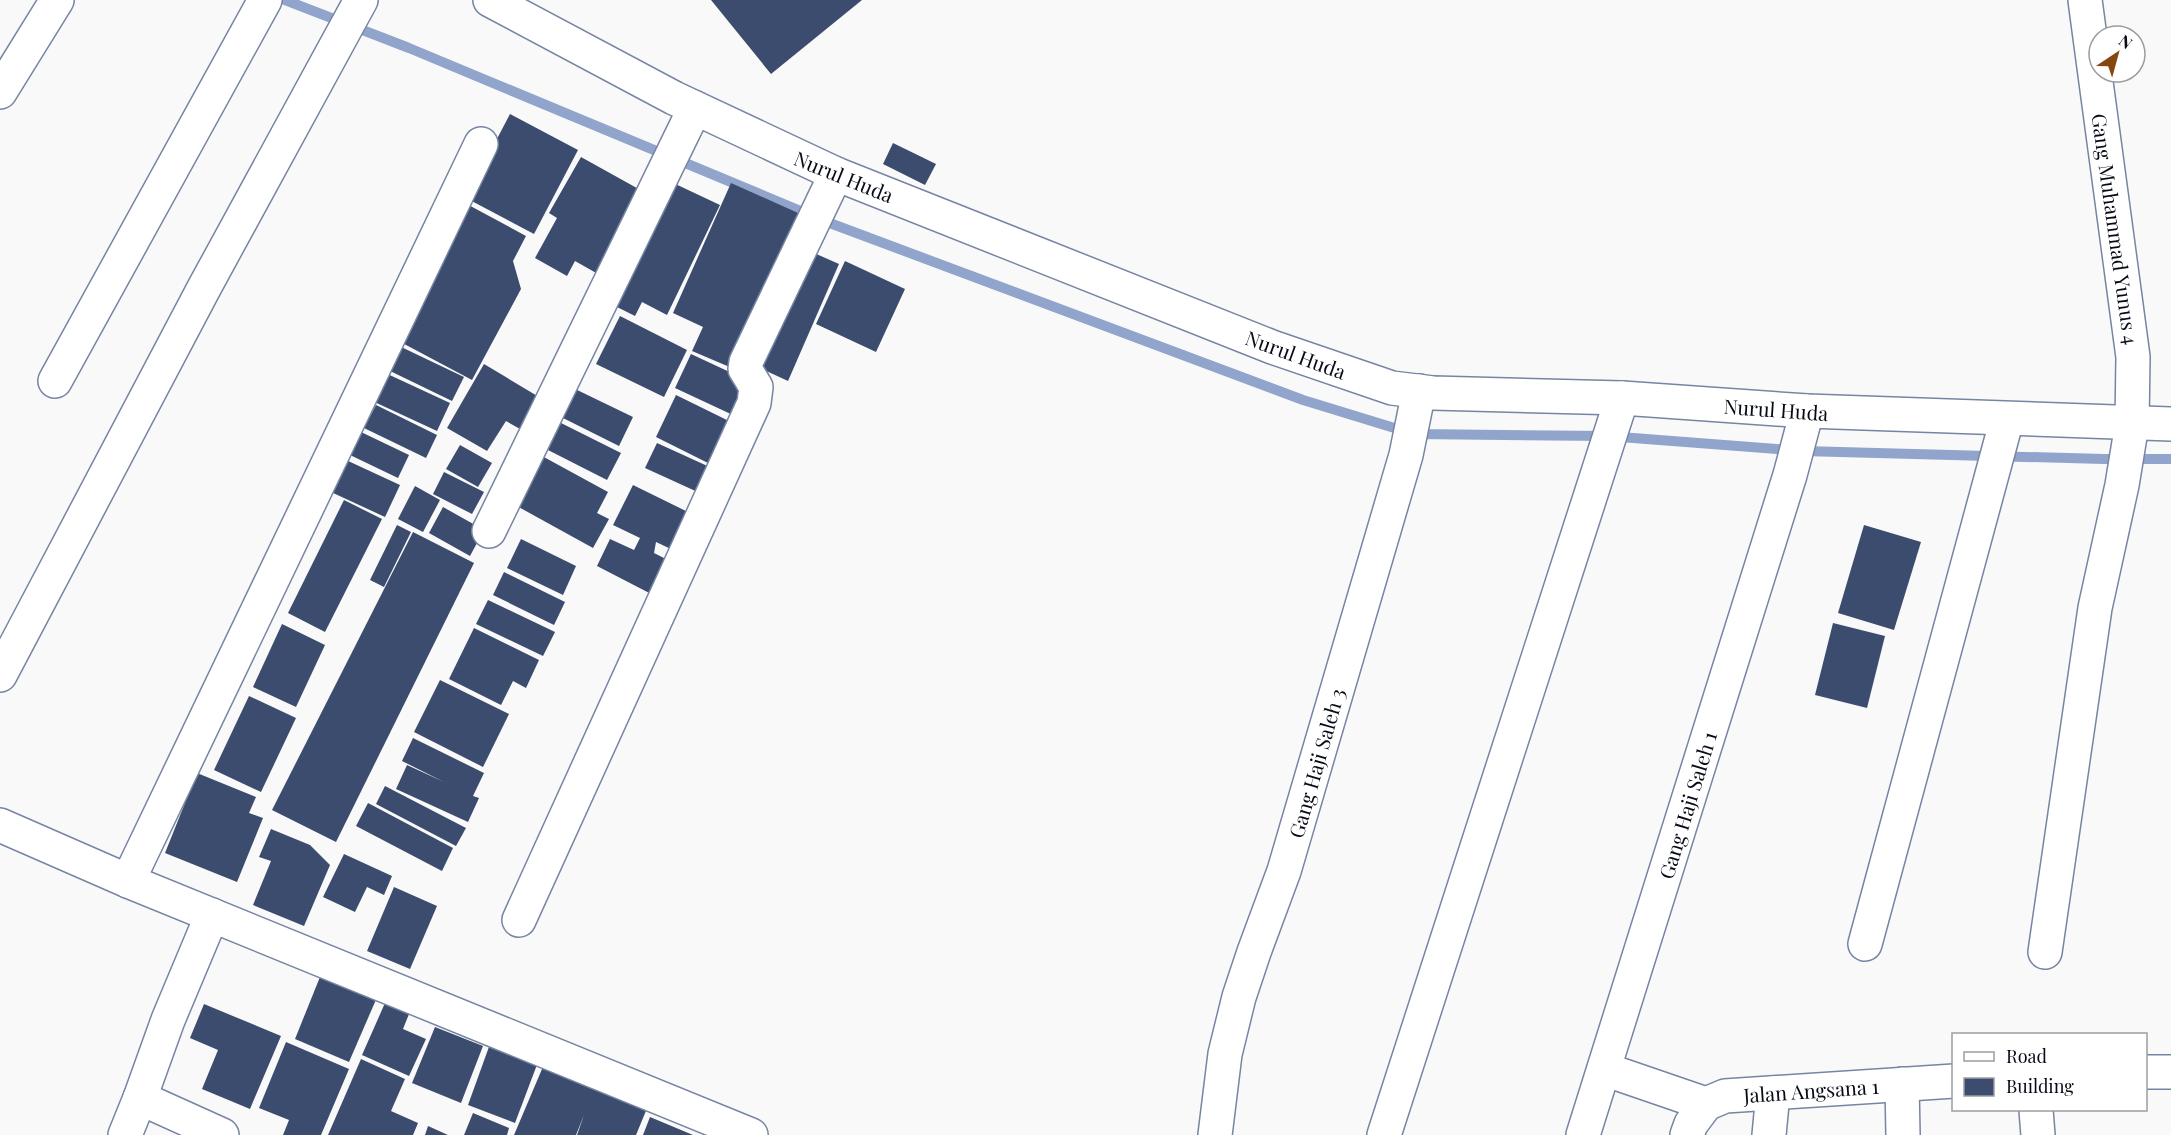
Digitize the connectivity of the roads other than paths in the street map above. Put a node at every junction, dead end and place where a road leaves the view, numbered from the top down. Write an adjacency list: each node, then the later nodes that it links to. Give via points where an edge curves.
1 (57, 0): 6 (street)
2 (265, 0): 10 (street)
3 (361, 0): 18 (street)
4 (490, 0): 7 (street, Nurul Huda)
5 (2085, 0): 16 (street, Gang Muhammad Yunus 4, via 2133,357)
6 (0, 92)
7 (691, 115): 9 (street, Nurul Huda); 17 (street)
8 (481, 144): 20 (street)
9 (831, 184): 11 (street, Nurul Huda, via 1392,388); 22 (street, via 746,362 745,369 756,387 754,403)
10 (55, 381)
11 (1417, 402): 12 (street, Nurul Huda); 37 (street, Gang Haji Saleh 3, via 1406,455 1284,871 1239,997 1225,1054)
12 (1618, 409): 14 (street, Nurul Huda); 38 (street)
13 (2171, 424): 16 (street, Nurul Huda)
14 (1803, 425): 15 (street, Nurul Huda); 25 (street, Gang Haji Saleh 1)
15 (2005, 426): 16 (street, Nurul Huda); 23 (street)
16 (2130, 435): 24 (street, Gang Muhammad Yunus 4, via 2094,608)
17 (489, 531)
18 (0, 675)
19 (1, 828): 20 (street)
20 (128, 881): 21 (street)
21 (212, 915): 31 (street); 36 (street)
22 (519, 920)
23 (1865, 944)
24 (2045, 952)
25 (1604, 1069): 32 (street); 39 (street, Gang Haji Saleh 1)
26 (2147, 1072): 27 (street)
27 (2171, 1072)
28 (1952, 1081): 29 (street, Jalan Angsana 1)
29 (1902, 1084): 30 (street, Jalan Angsana 1); 42 (street)
30 (1773, 1093): 32 (street, Jalan Angsana 1, via 1725,1096); 41 (street)
31 (140, 1098): 34 (street); 35 (street)
32 (1706, 1104): 40 (street)
33 (2036, 1111): 43 (street)
34 (125, 1135)
35 (222, 1135)
36 (751, 1135)
37 (1215, 1135)
38 (1384, 1135)
39 (1583, 1135)
40 (1687, 1135)
41 (1769, 1135)
42 (1903, 1135)
43 (2038, 1135)

